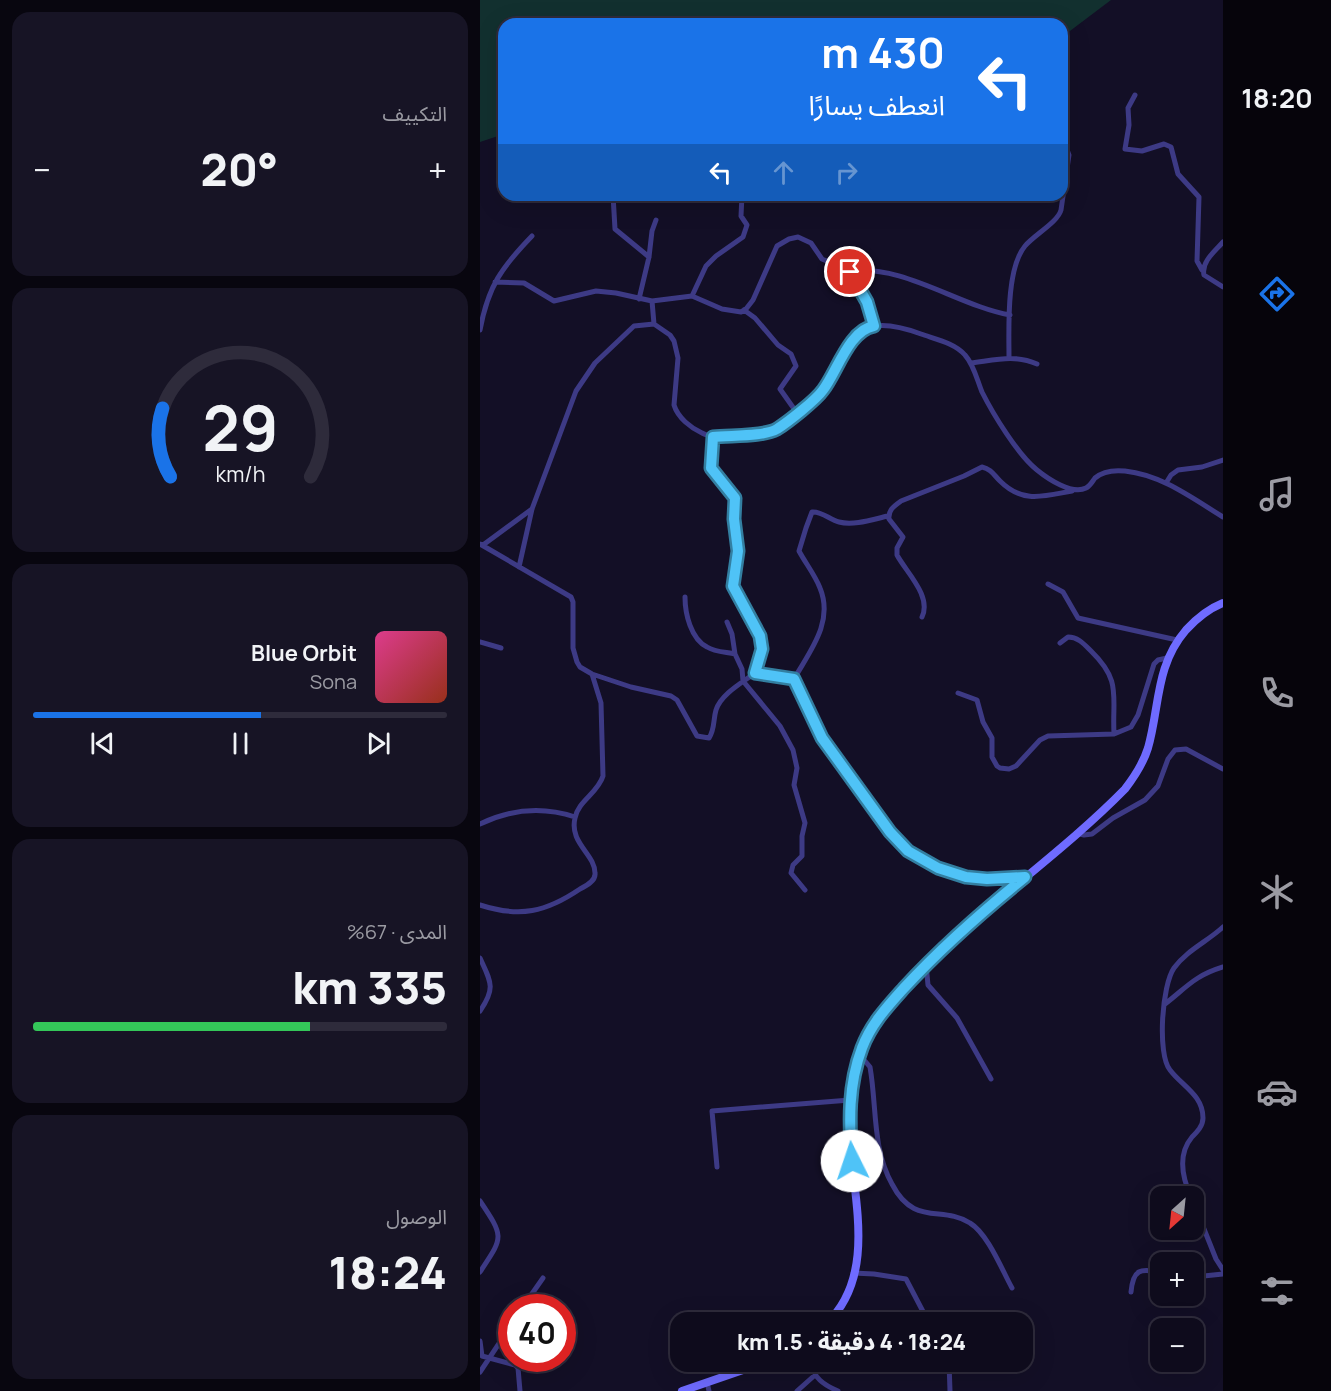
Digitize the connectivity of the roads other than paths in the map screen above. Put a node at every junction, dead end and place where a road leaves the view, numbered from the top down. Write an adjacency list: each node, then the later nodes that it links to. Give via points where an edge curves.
1 (1135, 95): 9 (street, via 1128,108 1125,149 1142,151 1164,144 1171,147 1178,174 1198,197 1197,261)
2 (613, 201): 8 (street, via 615,229)
3 (742, 201): 13 (street, via 741,216 747,225 744,236 706,266)
4 (1062, 201): 17 (street, via 1060,214 1021,251 1010,288)
5 (656, 220): 8 (street)
6 (532, 236): 11 (street)
7 (1223, 242): 9 (street)
8 (649, 257): 14 (street)
9 (1202, 270): 12 (street)
10 (850, 272): 16 (street, via 818,256 808,240 789,239 777,246 764,279); 17 (street, via 867,270 895,276); 20 (street, via 867,302)
11 (495, 282): 14 (street, via 524,283 554,301 596,291); 18 (street)
12 (1223, 287)
13 (692, 296): 15 (street); 16 (street, via 722,309)
14 (639, 299): 15 (street)
15 (652, 302): 19 (street)
16 (744, 310): 25 (street, via 794,358 796,366 780,389)
17 (1010, 315): 22 (street)
18 (481, 323): 21 (street)
19 (654, 324): 26 (street, via 670,335 676,348 676,410 687,423); 30 (street, via 634,326 607,350 585,378 571,404)
20 (874, 326): 23 (street, via 896,327 952,345); 25 (street, via 856,337 824,389)
21 (480, 330)
22 (1009, 357): 23 (street); 24 (street)
23 (971, 363): 29 (street, via 988,404 1023,456 1039,472)
24 (1037, 364)
25 (797, 413): 26 (street, via 770,431)
26 (713, 437): 46 (street, via 711,468 735,498 738,551 733,586 760,636 762,649)
27 (1223, 460): 28 (street, via 1178,470)
28 (1166, 483): 29 (street, via 1123,471 1101,474 1089,487); 32 (street)
29 (1076, 490): 31 (street, via 1041,497 1019,495 982,467 901,501)
30 (532, 509): 33 (street); 34 (street)
31 (888, 516): 38 (street, via 903,537 896,552 920,592 925,608); 48 (street, via 848,523 812,512 799,551 821,589 824,623)
32 (1223, 517)
33 (482, 545): 34 (street)
34 (519, 567): 47 (street, via 571,597 575,656 580,667)
35 (1048, 584): 40 (street, via 1066,595 1078,618)
36 (685, 597): 44 (street, via 686,615 702,643)
37 (1223, 603): 40 (street, via 1202,614)
38 (922, 617)
39 (727, 622): 44 (street)
40 (1177, 640): 45 (street)
41 (480, 642): 43 (street)
42 (1060, 643): 51 (street, via 1068,637 1077,639 1107,668 1114,689)
43 (501, 648)
44 (735, 654): 49 (street)
45 (1167, 658): 51 (street, via 1155,664 1134,723); 55 (street, via 1140,767 1125,789)
46 (755, 673): 48 (street); 49 (street)
47 (592, 674): 49 (street, via 671,696 677,700 693,732 705,738 712,732 719,704); 53 (street, via 601,703 603,776)
48 (794, 679): 56 (street, via 828,746 908,851 938,868 966,877)
49 (743, 681): 57 (street, via 780,726 793,750 797,768 794,785 805,823 801,859 790,873)
50 (958, 693): 51 (street, via 977,700 992,738 992,758 1005,769 1016,766 1048,736)
51 (1114, 734)
52 (1223, 769): 55 (street, via 1186,748 1176,750 1168,759 1158,786 1145,800 1092,834)
53 (575, 817): 54 (street, via 543,809 500,815); 58 (street, via 578,841 595,871 589,883 545,909 516,913)
54 (480, 824)
55 (1076, 833): 56 (street)
56 (1025, 877): 61 (street)
57 (806, 890)
58 (480, 905)
59 (1223, 927): 63 (street, via 1174,968)
60 (480, 958): 64 (street, via 492,989)
61 (926, 964): 65 (street, via 881,1014); 66 (street, via 928,985 957,1018)
62 (1223, 967): 63 (street, via 1190,982)
63 (1165, 1004): 69 (street, via 1165,1062 1192,1091 1203,1118 1182,1154)
64 (480, 1011)
65 (859, 1059): 67 (street); 78 (street, via 870,1067 879,1150 896,1190 917,1210 972,1224 989,1244)
66 (991, 1079)
67 (850, 1100): 68 (street, via 712,1111); 75 (street, via 858,1238)
68 (717, 1167)
69 (1188, 1186)
70 (480, 1201): 73 (street, via 499,1237 495,1251)
71 (1204, 1229): 74 (street)
72 (1150, 1270): 79 (street, via 1133,1277)
73 (480, 1272)
74 (1223, 1272): 76 (street)
75 (854, 1273): 81 (street, via 846,1297); 82 (street, via 906,1279)
76 (1204, 1275)
77 (543, 1278): 80 (street)
78 (1012, 1288)
79 (1131, 1292)
80 (532, 1294)
81 (835, 1312)
82 (922, 1312)
83 (480, 1341): 85 (street, via 482,1356)
84 (498, 1344): 85 (street)
85 (488, 1358): 86 (street); 92 (street, via 518,1368)
86 (480, 1372)
87 (736, 1372): 91 (street)
88 (814, 1372): 90 (street)
89 (949, 1372): 97 (street)
90 (815, 1375): 95 (street); 96 (street)
91 (707, 1382): 93 (street); 94 (street)
92 (520, 1391)
93 (682, 1391)
94 (709, 1391)
95 (798, 1391)
96 (838, 1391)
97 (950, 1391)

